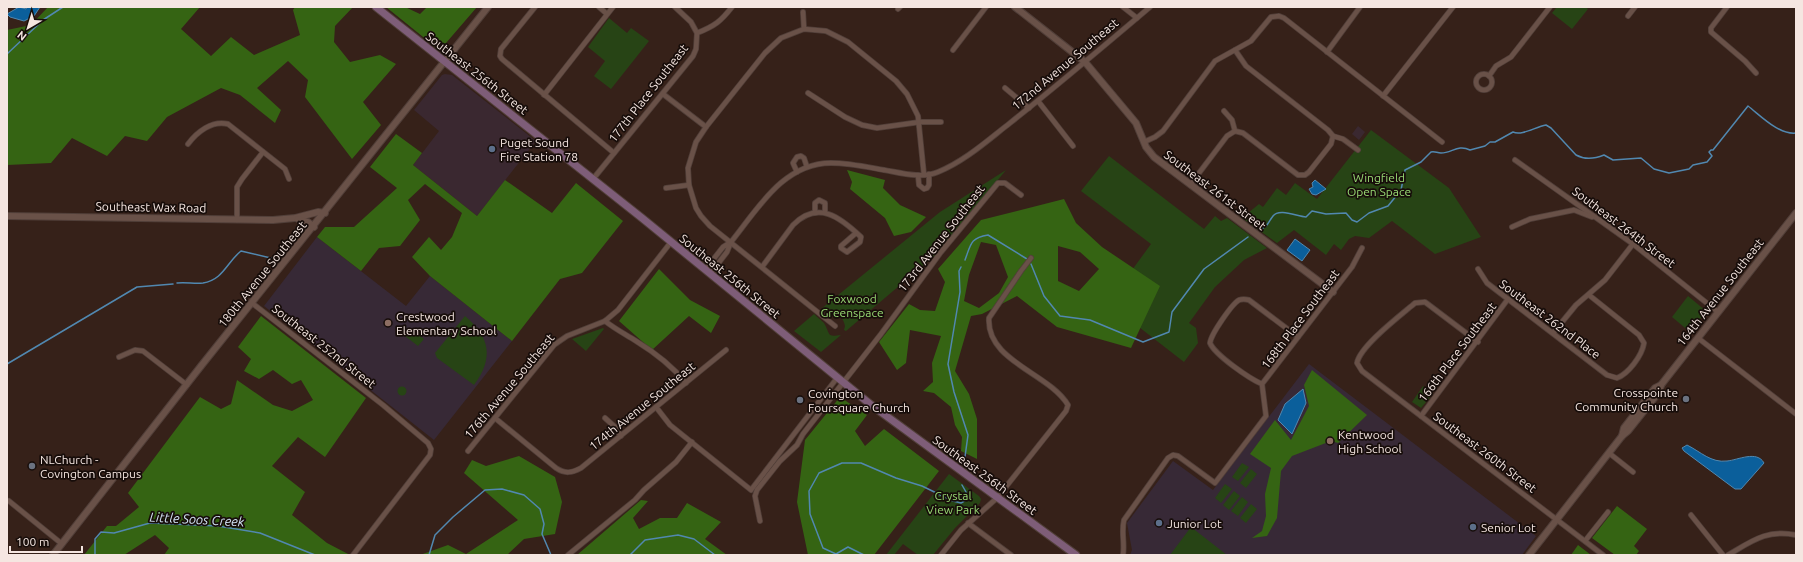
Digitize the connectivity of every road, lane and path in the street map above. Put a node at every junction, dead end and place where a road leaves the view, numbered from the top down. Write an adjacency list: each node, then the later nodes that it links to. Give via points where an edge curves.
1 (376, 7): 26 (main road, Southeast 256th Street)
2 (488, 7): 26 (street, 180th Avenue Southeast)
3 (535, 7): 33 (street, via 502,47 500,56)
4 (599, 7): 18 (street)
5 (613, 7): 18 (street)
6 (675, 7): 22 (street, via 691,22)
7 (732, 7): 22 (street, 177th Place Southeast, via 718,24)
8 (986, 7): 23 (street)
9 (1015, 7): 27 (street, Southeast 261st Street)
10 (1123, 7): 20 (street)
11 (1150, 7): 20 (street, 172nd Avenue Southeast)
12 (1360, 7): 25 (street)
13 (1453, 7): 34 (street)
14 (1550, 7): 29 (street, via 1511,56 1496,66)
15 (1635, 7): 19 (street)
16 (1726, 7): 28 (street, via 1711,28 1711,32)
17 (803, 12): 21 (street)
18 (607, 14): 33 (street)
19 (1628, 16)
20 (1137, 18): 27 (street, 172nd Avenue Southeast)
21 (804, 29): 38 (street, via 826,31 848,42 896,81 907,94); 40 (street, via 781,38 765,52)
22 (698, 33): 32 (street, 177th Place Southeast, via 693,56)
23 (953, 50)
24 (1235, 50): 25 (street, via 1251,41 1271,17 1276,16 1284,18); 42 (street, via 1246,66 1328,130); 43 (street, via 1215,61 1163,130)
25 (1327, 52): 34 (street)
26 (444, 61): 56 (main road, Southeast 256th Street); 61 (street, 180th Avenue Southeast)
27 (1085, 62): 35 (street, 172nd Avenue Southeast); 43 (street, Southeast 261st Street, via 1136,124)
28 (1756, 73)
29 (1489, 76)
30 (1005, 88): 36 (street)
31 (808, 93): 38 (street, via 862,125 877,128)
32 (663, 94): 40 (street); 49 (street, 177th Place Southeast)
33 (544, 95): 49 (street)
34 (1383, 96): 44 (street)
35 (1038, 101): 36 (street, 172nd Avenue Southeast); 46 (street)
36 (1029, 108): 54 (street, 172nd Avenue Southeast, via 965,157 949,167)
37 (1224, 111): 41 (street, via 1232,120)
38 (920, 122): 39 (street); 54 (street)
39 (941, 122)
40 (706, 127): 57 (street, via 696,142 690,159)
41 (1235, 131): 42 (street, via 1243,134 1294,173 1302,175 1309,172 1331,144); 58 (street, via 1227,136)
42 (1332, 136): 47 (street, via 1343,139)
43 (1144, 142): 58 (street, Southeast 261st Street, via 1154,157)
44 (1442, 142)
45 (188, 144): 48 (street, via 206,128 223,123 231,126)
46 (1073, 146)
47 (1358, 150)
48 (263, 152): 55 (street, via 284,170); 67 (street, via 237,187)
49 (614, 152): 56 (street, 177th Place Southeast)
50 (1515, 160): 68 (street, Southeast 264th Street)
51 (807, 167): 52 (street); 52 (street, via 804,158 796,157 793,163); 53 (street, via 830,163 852,164)
52 (797, 172): 73 (street, via 776,185)
53 (918, 175): 54 (street); 54 (street, via 919,185 924,189 930,185)
54 (927, 175)
55 (289, 179)
56 (593, 179): 72 (main road, Southeast 256th Street)
57 (689, 185): 59 (street); 73 (street, via 701,216)
58 (1190, 185): 80 (street, Southeast 261st Street)
59 (666, 188)
60 (1021, 195): 93 (street, 173rd Avenue Southeast, via 1005,184 998,183 993,188)
61 (325, 213): 66 (street, Southeast Wax Road, via 318,212); 69 (street, 180th Avenue Southeast)
62 (815, 213): 63 (street); 63 (street, via 815,203 819,200 825,204); 77 (street, via 796,222)
63 (825, 213): 71 (street, via 837,217)
64 (1796, 213): 84 (street, 164th Avenue Southeast)
65 (7, 216): 67 (street, Southeast Wax Road)
66 (295, 218): 67 (street, Southeast Wax Road); 69 (street)
67 (237, 220)
68 (1602, 222): 70 (street, via 1574,210 1530,219); 74 (street, Southeast 264th Street)
69 (314, 227): 83 (street, 180th Avenue Southeast)
70 (1512, 227)
71 (856, 233): 71 (street, via 860,237 860,242 848,252 843,251 843,244)
72 (671, 242): 79 (main road, Southeast 256th Street); 85 (street, 176th Avenue Southeast, via 618,310)
73 (731, 242): 77 (street); 79 (street, via 723,247)
74 (1633, 244): 81 (street, via 1605,280); 84 (street, Southeast 264th Street)
75 (1362, 248): 80 (street, 168th Place Southeast, via 1352,267)
76 (1031, 258): 107 (street, via 989,318 990,330 993,341 1005,353 1058,392 1068,405 1066,411)
77 (762, 266): 86 (street)
78 (1478, 269): 82 (street, Southeast 262nd Place, via 1487,283)
79 (708, 272): 93 (main road, Southeast 256th Street)
80 (1333, 292): 88 (street, 168th Place Southeast)
81 (1589, 295): 87 (street, via 1576,305); 87 (street, Southeast 262nd Place, via 1639,335 1644,344 1643,350 1624,375 1617,378 1607,375)
82 (1508, 299): 87 (street, Southeast 262nd Place); 90 (street, 166th Place Southeast)
83 (252, 303): 96 (street, 180th Avenue Southeast); 118 (street, Southeast 252nd Street, via 383,405 428,443 431,449 430,455)
84 (1718, 312): 89 (street, 164th Avenue Southeast)
85 (605, 321): 94 (street, via 638,341 677,372); 100 (street, 176th Avenue Southeast, via 567,336 554,345)
86 (835, 326)
87 (1553, 333)
88 (1298, 336): 95 (street, 168th Place Southeast); 95 (street, via 1253,302 1244,299 1235,303 1212,336 1210,343 1216,351)
89 (1698, 338): 98 (street); 105 (street, 164th Avenue Southeast, via 1633,426)
90 (1478, 342): 99 (street, 166th Place Southeast); 99 (street, Southeast 260th Street, via 1429,304 1421,302 1415,303 1367,346 1358,358 1357,363 1362,371)
91 (726, 350): 94 (street, 174th Avenue Southeast)
92 (119, 358): 96 (street, via 135,350 141,350)
93 (840, 380): 103 (street, via 751,490); 107 (main road, Southeast 256th Street); 112 (street, 173rd Avenue Southeast, via 797,445 780,461 757,490 755,496)
94 (686, 383): 97 (street, 174th Avenue Southeast)
95 (1262, 384): 123 (street, 168th Place Southeast, via 1266,416 1216,483 1178,456 1168,458 1124,520)
96 (187, 385): 116 (street, 180th Avenue Southeast)
97 (656, 407): 102 (street, 174th Avenue Southeast); 103 (street, via 670,425)
98 (1796, 414)
99 (1421, 416): 111 (street, Southeast 260th Street)
100 (495, 418): 102 (street, 174th Avenue Southeast, via 562,472 581,468); 104 (street, 176th Avenue Southeast)
101 (605, 418): 102 (street)
102 (621, 436)
103 (692, 442): 119 (street, via 676,462 635,500)
104 (468, 451)
105 (1609, 453): 106 (street); 111 (street, 164th Avenue Southeast)
106 (1633, 472)
107 (997, 498): 113 (street); 122 (main road, Southeast 256th Street)
108 (9, 501): 116 (street)
109 (1608, 512): 115 (street)
110 (1691, 515): 126 (street)
111 (1557, 520): 115 (street, Southeast 260th Street); 124 (street, 164th Avenue Southeast)
112 (760, 521)
113 (968, 523): 120 (street); 121 (street)
114 (1796, 535): 127 (street, via 1765,535)
115 (1585, 541): 125 (street, Southeast 260th Street)
116 (62, 544): 117 (street, 180th Avenue Southeast)
117 (53, 555)
118 (353, 555)
119 (568, 555)
120 (941, 555)
121 (1011, 555)
122 (1076, 555)
123 (1123, 555)
124 (1529, 555)
125 (1603, 555)
126 (1723, 555)
127 (1728, 555)

